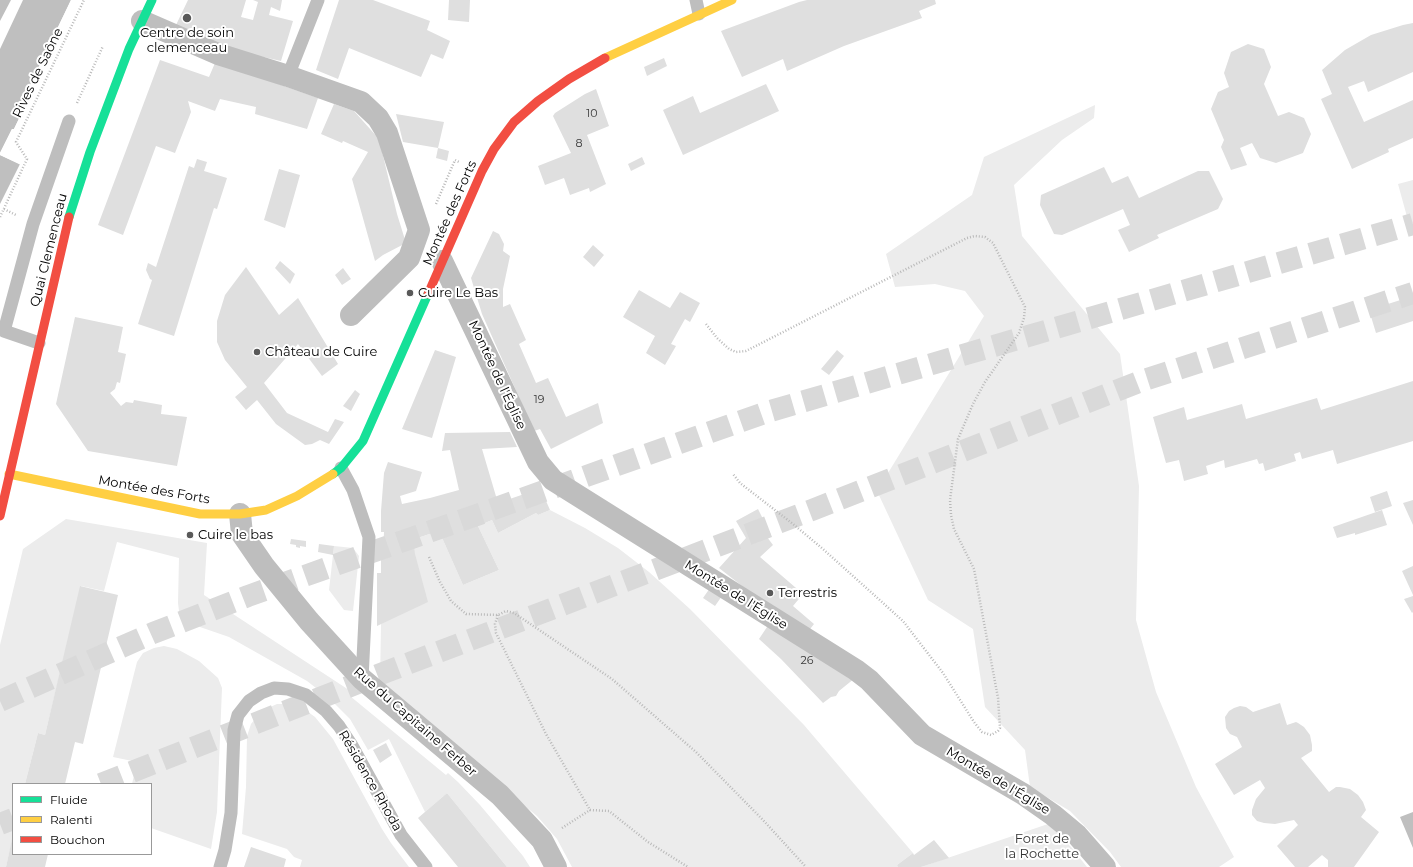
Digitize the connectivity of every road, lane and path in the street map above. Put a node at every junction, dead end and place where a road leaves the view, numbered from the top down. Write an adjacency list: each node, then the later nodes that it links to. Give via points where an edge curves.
1 (84, 0): 13 (path, Rives de Saône, via 16,142 28,159)
2 (152, 0): 7 (street, Quai Clemenceau)
3 (318, 0): 9 (lane)
4 (696, 0): 6 (lane)
5 (732, 0): 6 (street, Montée des Forts)
6 (699, 14): 14 (street, Montée des Forts, via 597,62 538,101 514,122 482,171)
7 (142, 21): 9 (street, via 218,54); 17 (street, Quai Clemenceau, via 80,180)
8 (99, 55): 10 (path)
9 (288, 76): 15 (street, via 360,102 378,118 387,133 419,230 409,258)
10 (69, 121): 17 (lane, via 33,224 4,331)
11 (455, 160): 12 (path)
12 (433, 210)
13 (0, 217)
14 (442, 260): 18 (street, Montée des Forts, via 363,441); 33 (street, Montée de l'Église, via 538,462 553,480 856,670 922,735 1023,794 1053,815 1077,835)
15 (351, 315)
16 (706, 324): 20 (path, via 729,349 736,352 746,350 967,238 985,237 993,243 1025,307 1024,318 1019,333 973,404 958,439 950,500 954,529 974,569 998,698 998,731 991,736 982,732 943,673 903,621 817,544 740,484)
17 (39, 343): 19 (street, Quai Clemenceau)
18 (340, 468): 21 (street, Montée des Forts, via 297,496 266,510); 25 (lane, via 353,490 369,537)
19 (9, 474): 21 (street, Montée des Forts, via 200,514); 22 (street, Quai Clemenceau)
20 (733, 474)
21 (240, 514): 25 (street, Rue du Capitaine Ferber, via 242,534 264,566)
22 (0, 516)
23 (429, 557): 24 (path, via 451,600 466,614)
24 (498, 616): 26 (path, via 494,624 496,633 546,734); 32 (path, via 506,611 514,613 612,679 696,752)
25 (362, 680): 27 (street, Rue du Capitaine Ferber, via 500,795)
26 (590, 810): 27 (path); 31 (path, via 609,811 648,842)
27 (542, 840): 30 (street, Rue du Capitaine Ferber)
28 (220, 867): 29 (lane, Résidence Rhoda, via 232,813 234,730 238,714 249,701 274,688 288,689 306,695 330,716 351,744 401,835)
29 (426, 867)
30 (556, 867)
31 (688, 867)
32 (806, 867)
33 (1105, 867)

